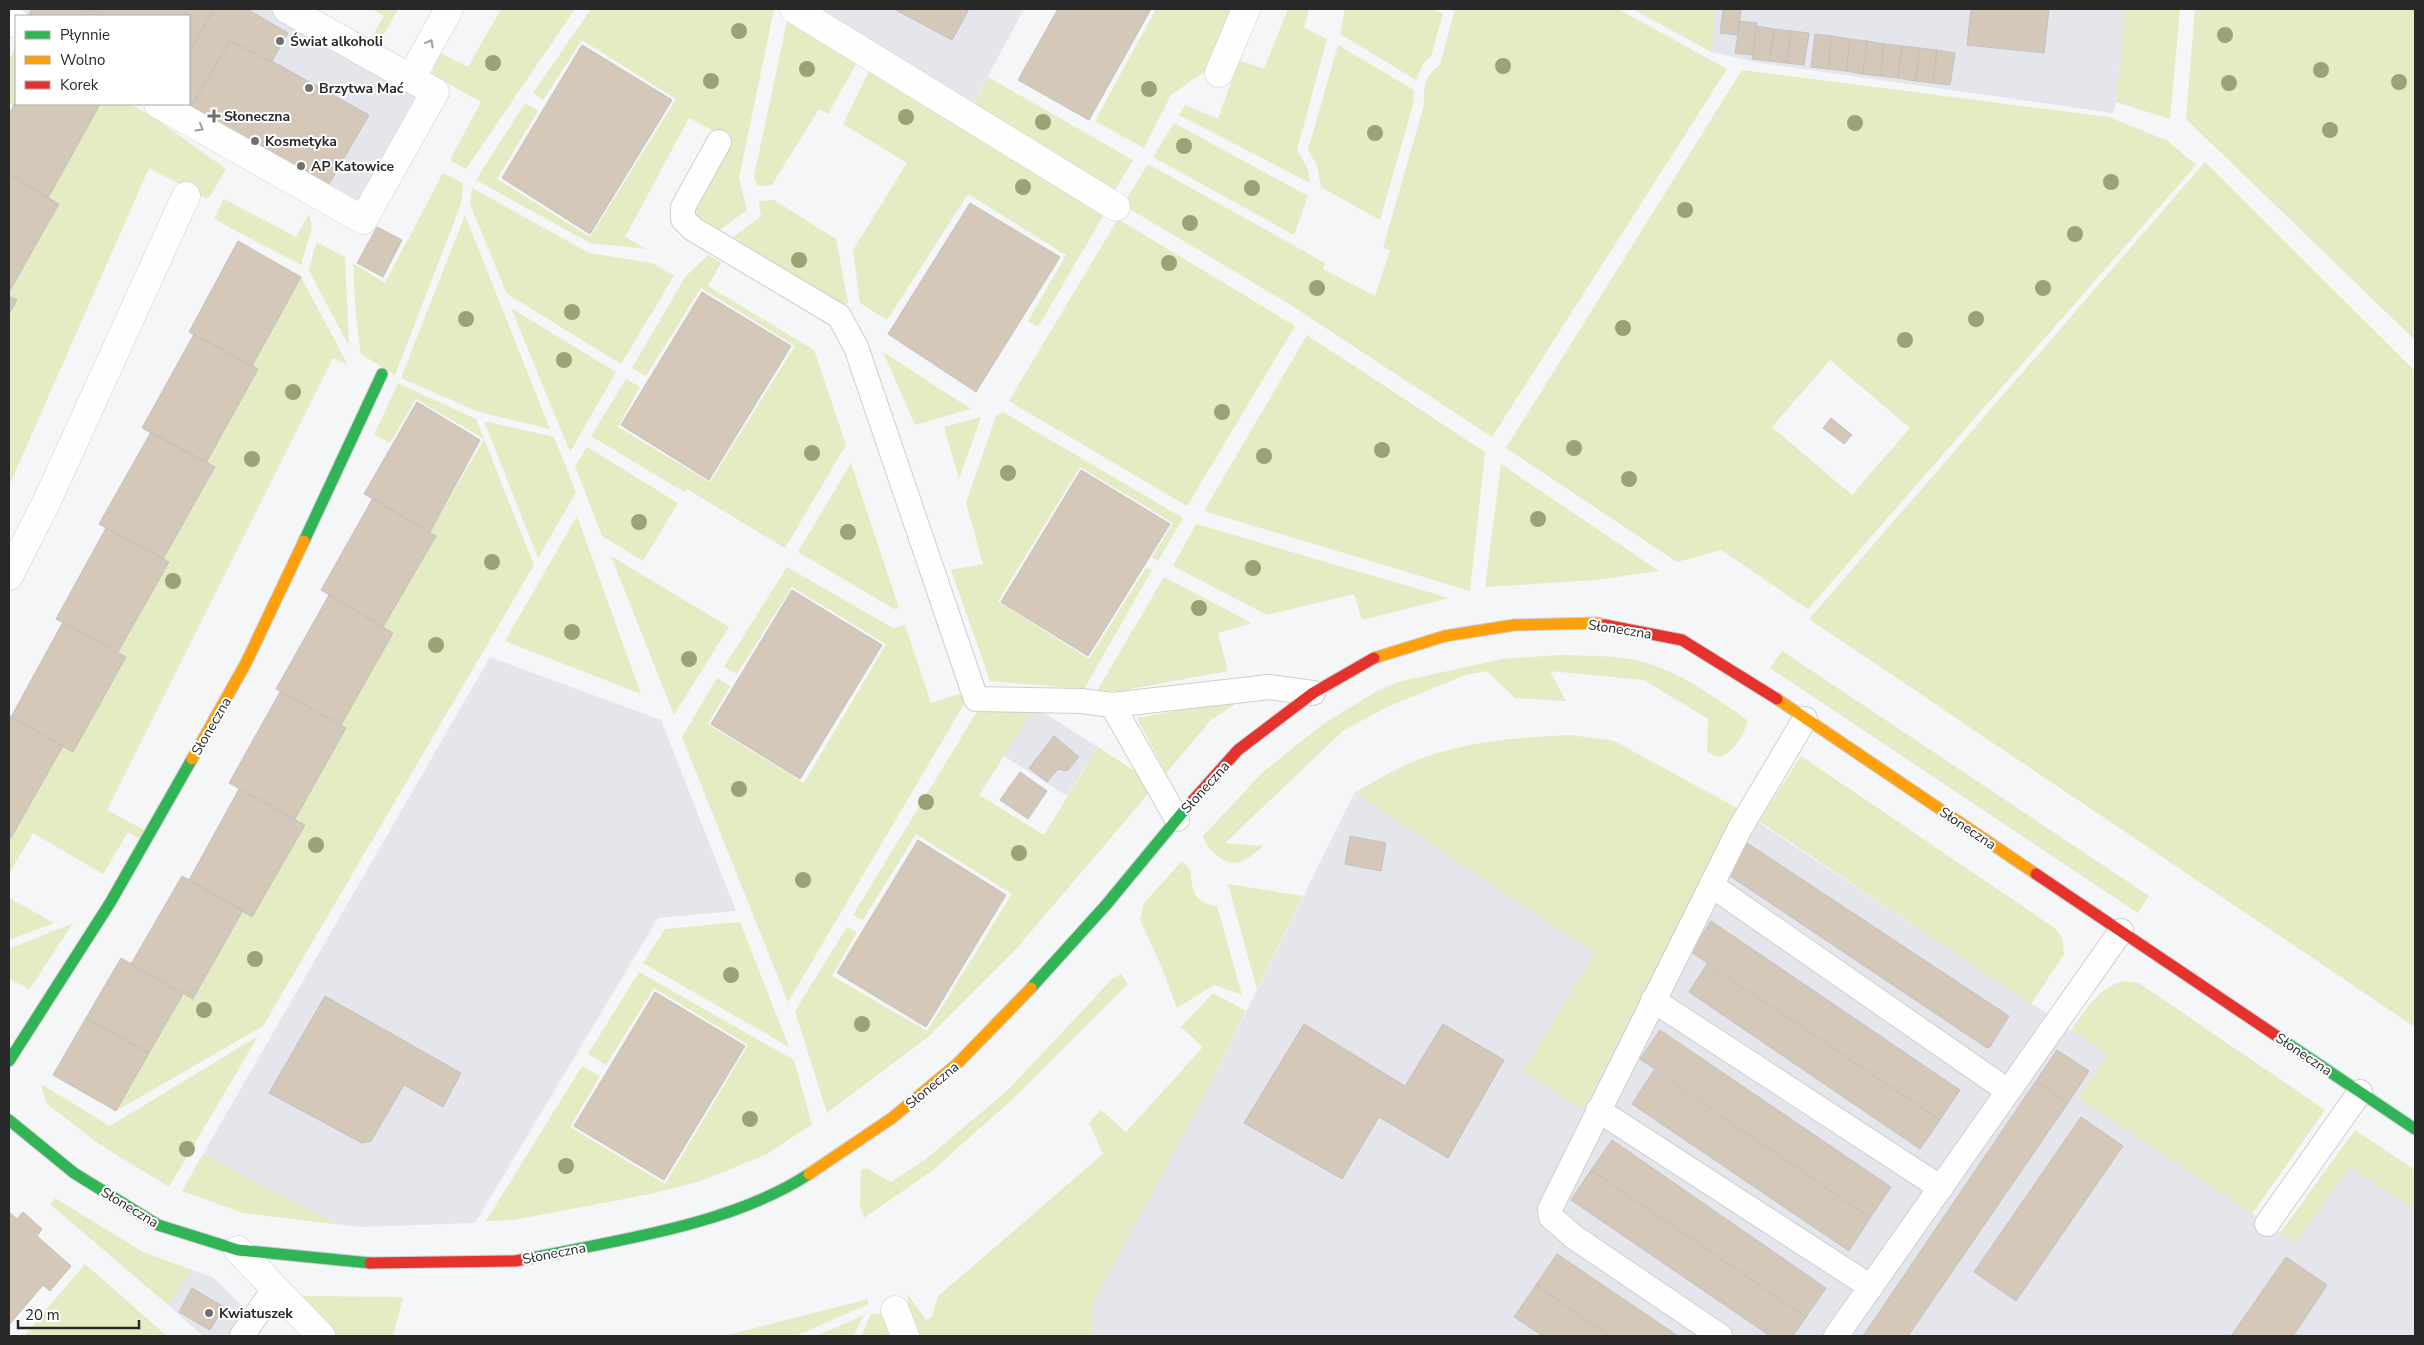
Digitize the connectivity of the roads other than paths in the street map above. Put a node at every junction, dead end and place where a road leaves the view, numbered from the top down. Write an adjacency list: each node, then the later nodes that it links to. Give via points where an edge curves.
1 (287, 9): 6 (street)
2 (449, 9): 6 (street, one-way to 2)
3 (794, 9): 10 (street)
4 (1246, 9): 5 (street)
5 (1218, 73)
6 (411, 78): 7 (street, one-way to 6, via 363,220 435,92)
7 (160, 105)
8 (719, 142): 14 (lane, via 683,206 684,219 693,229 839,316 856,347 976,699)
9 (186, 196): 12 (street, via 50,494)
10 (1116, 208)
11 (382, 374): 20 (street, Słoneczna, via 246,663 110,903)
12 (9, 576)
13 (1313, 693): 14 (lane, via 1269,687); 15 (street, Słoneczna, via 1380,655 1445,636 1514,625 1597,623 1682,640); 16 (street, Słoneczna, via 1238,750)
14 (1112, 705): 16 (lane)
15 (1805, 719): 17 (lane, via 1740,828); 18 (street, Słoneczna)
16 (1177, 819): 28 (street, Słoneczna, via 1087,927 957,1064 892,1118 784,1190 716,1215 652,1233 515,1260 366,1263)
17 (1711, 885): 19 (lane); 21 (lane)
18 (2121, 931): 21 (lane); 22 (street, Słoneczna)
19 (1653, 1000): 23 (lane); 26 (lane)
20 (9, 1061)
21 (2008, 1091): 26 (lane)
22 (2360, 1092): 25 (street, Słoneczna); 27 (lane)
23 (1598, 1110): 29 (lane); 35 (lane, via 1552,1201 1551,1217)
24 (9, 1120): 28 (street, Słoneczna, via 74,1173 158,1225)
25 (2415, 1129)
26 (1940, 1188): 29 (lane)
27 (2267, 1224)
28 (238, 1250): 30 (street)
29 (1871, 1287): 36 (lane)
30 (274, 1289): 32 (lane); 33 (street)
31 (895, 1310): 34 (street)
32 (242, 1336)
33 (320, 1336)
34 (905, 1336)
35 (1720, 1336)
36 (1836, 1336)

